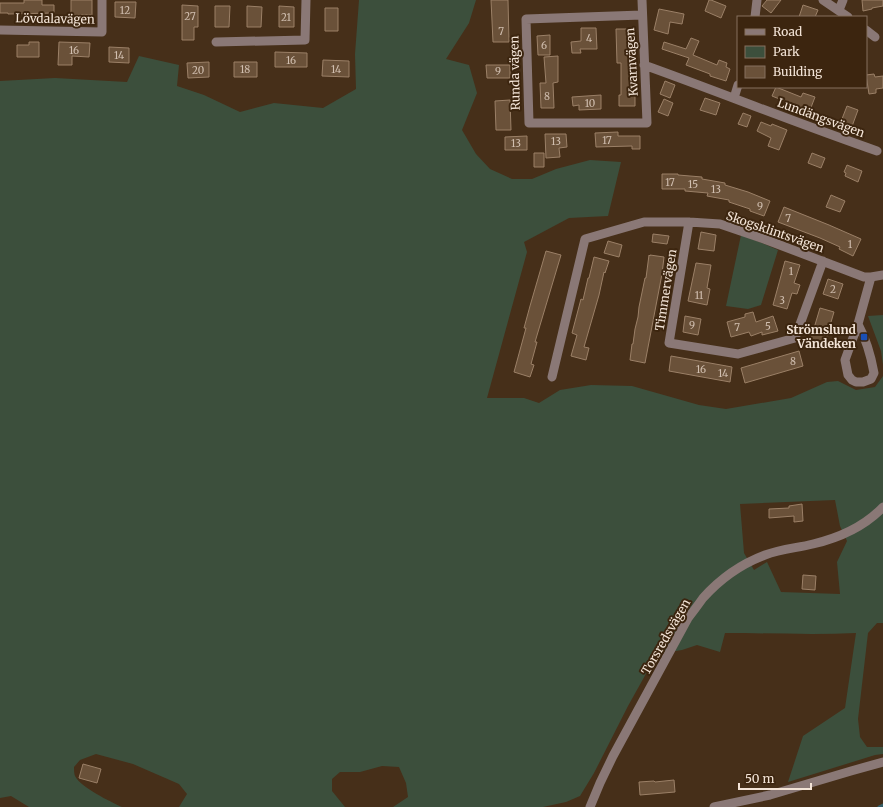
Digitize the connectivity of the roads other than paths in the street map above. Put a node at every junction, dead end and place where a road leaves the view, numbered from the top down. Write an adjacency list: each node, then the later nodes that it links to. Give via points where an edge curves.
1 (102, 0): 11 (street, Lövdalavägen, via 102,32)
2 (306, 0): 14 (street, via 305,40)
3 (642, 0): 8 (street, Kvarnvägen)
4 (757, 0): 9 (street)
5 (823, 0): 7 (street)
6 (843, 0): 7 (street)
7 (839, 10): 10 (street)
8 (642, 15): 15 (street, Kvarnvägen); 18 (street, Runda vägen, via 526,19 529,123)
9 (755, 16)
10 (847, 16)
11 (0, 30)
12 (867, 31): 13 (street)
13 (875, 37)
14 (216, 42)
15 (644, 65): 17 (street, Lundängsvägen); 18 (street, Kvarnvägen)
16 (737, 88): 17 (street)
17 (734, 98): 19 (street, Lundängsvägen)
18 (647, 123)
19 (877, 151)
20 (689, 222): 21 (street, Skogsklintsvägen, via 720,224); 21 (street, Timmervägen, via 670,343 738,354 795,338); 25 (street, Skogsklintsvägen, via 644,222 585,239)
21 (823, 261): 23 (street, Skogsklintsvägen)
22 (883, 275): 23 (street, Skogsklintsvägen)
23 (871, 278): 24 (street)
24 (858, 324): 24 (street, via 845,360 848,375 852,380 863,382 871,379 874,373)
25 (552, 377)
26 (883, 507): 28 (street, Torsredsvägen, via 852,530 814,544 766,555 744,565 726,576 703,598 688,618 617,749)
27 (883, 762): 29 (street)
28 (590, 807)
29 (714, 807)

